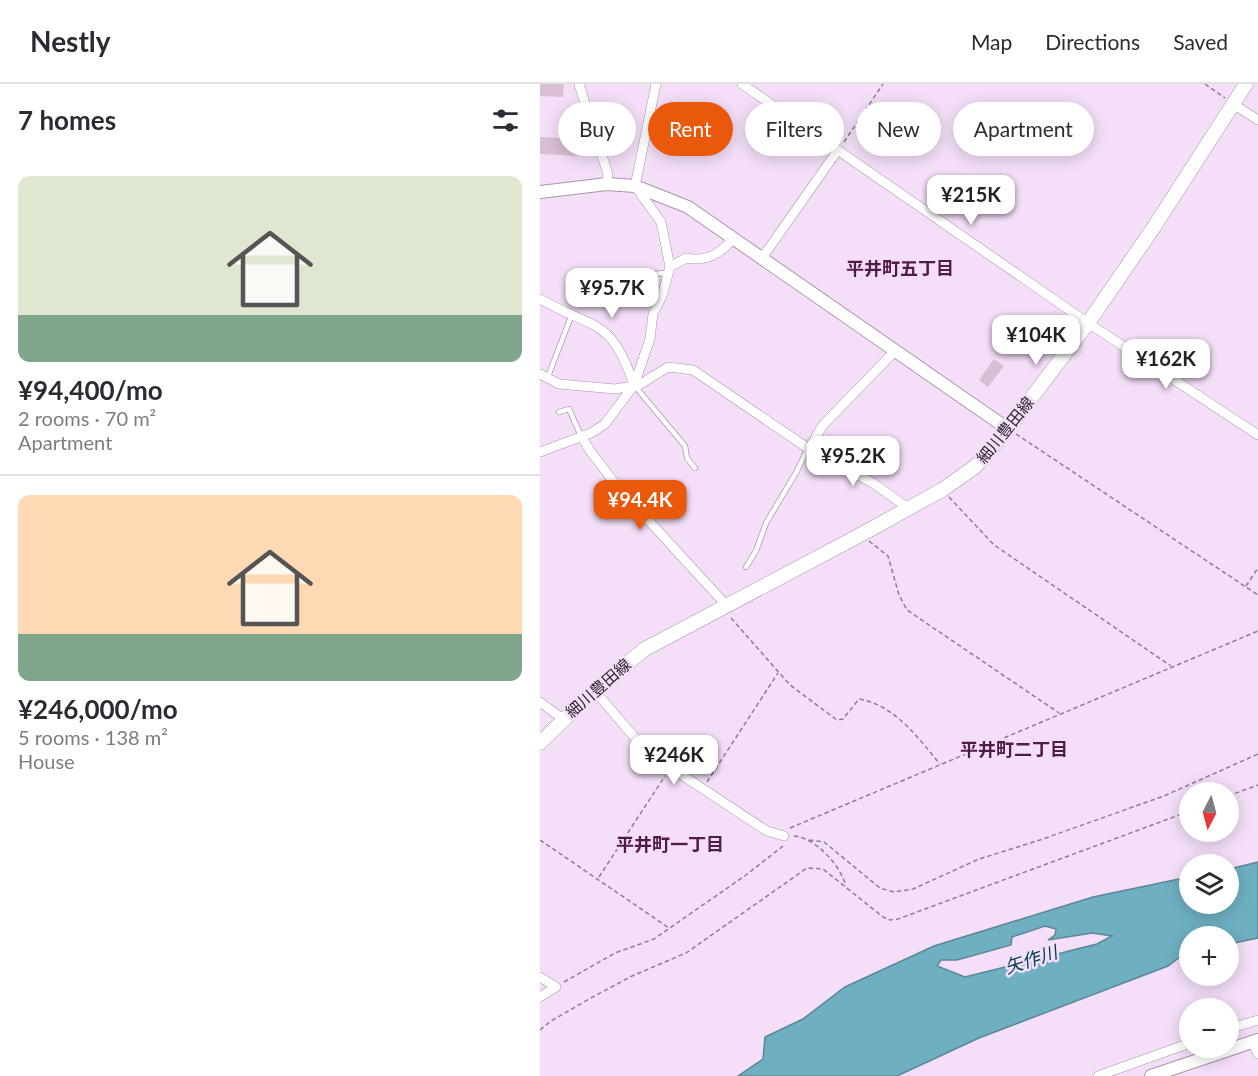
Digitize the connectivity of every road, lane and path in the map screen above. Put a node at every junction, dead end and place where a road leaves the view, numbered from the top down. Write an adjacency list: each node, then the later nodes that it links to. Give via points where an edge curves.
1 (579, 84): 13 (street, via 608,174)
2 (656, 84): 14 (street)
3 (742, 84): 7 (street)
4 (883, 84): 10 (path)
5 (1205, 84): 8 (path)
6 (1246, 84): 8 (main road, 細川豊田線)
7 (768, 102)
8 (1233, 104): 9 (street); 22 (main road, 細川豊田線)
9 (1258, 120)
10 (844, 141)
11 (844, 154): 22 (street)
12 (834, 156): 17 (street)
13 (607, 184): 14 (street); 15 (street)
14 (635, 186): 16 (street, via 688,207); 18 (street, via 661,222)
15 (540, 192)
16 (732, 239): 17 (street); 18 (street, via 723,251 696,260 686,258)
17 (762, 258): 23 (street)
18 (670, 270): 19 (lane, via 637,275 622,272); 25 (street, via 653,314 650,339)
19 (615, 280)
20 (540, 299): 21 (street)
21 (572, 314): 24 (lane); 25 (street, via 609,334)
22 (1088, 323): 27 (main road, 細川豊田線); 28 (street)
23 (896, 350): 27 (street); 30 (street, via 823,425)
24 (542, 377): 25 (street, via 585,387 615,389)
25 (634, 385): 29 (street, via 605,424); 30 (street, via 668,367 693,370); 32 (lane, via 685,447)
26 (558, 412): 29 (lane, via 569,409)
27 (1008, 429): 33 (main road, 細川豊田線, via 976,466); 38 (path)
28 (1258, 435)
29 (581, 436): 31 (street); 40 (street, via 617,486)
30 (809, 448): 34 (street, via 873,483); 36 (lane)
31 (540, 452)
32 (695, 468)
33 (942, 490): 34 (main road, 細川豊田線); 42 (path, via 994,545)
34 (908, 508): 35 (main road, 細川豊田線)
35 (862, 534): 40 (main road, 細川豊田線); 46 (path, via 888,556 907,610)
36 (746, 567)
37 (1258, 568): 38 (path)
38 (1246, 586): 39 (path)
39 (1258, 595)
40 (725, 607): 43 (path); 44 (main road, 細川豊田線, via 645,650)
41 (1258, 631): 42 (path)
42 (1172, 667): 46 (path)
43 (778, 672): 50 (path, via 837,720 843,719 859,699 886,708 906,724); 53 (path)
44 (594, 690): 47 (main road, 細川豊田線); 51 (street, via 647,752)
45 (540, 702): 47 (street)
46 (1060, 714): 50 (path)
47 (563, 719): 48 (main road, 細川豊田線)
48 (540, 743)
49 (1258, 754): 58 (path, via 1164,796 979,859 913,889 894,892 880,888 824,842)
50 (940, 764): 56 (path, via 791,827)
51 (670, 768): 53 (street); 59 (path)
52 (1258, 785): 54 (path)
53 (703, 788): 56 (street, via 767,831)
54 (1239, 792)
55 (1179, 815): 60 (path, via 898,919 883,917)
56 (784, 836): 58 (path); 61 (path, via 783,845 775,852)
57 (540, 840): 59 (path)
58 (809, 840): 60 (path, via 840,873)
59 (598, 879): 61 (path)
60 (846, 888): 67 (path, via 823,869 807,868 686,953 632,976)
61 (670, 928): 63 (path, via 654,939 615,952)
62 (540, 977): 63 (street)
63 (556, 987): 64 (street)
64 (540, 997)
65 (1258, 1020): 66 (street)
66 (1239, 1026)
67 (540, 1030)
68 (1255, 1041): 70 (street); 72 (street)
69 (1179, 1047): 71 (street)
70 (1258, 1054)
71 (1098, 1076)
72 (1151, 1076)

